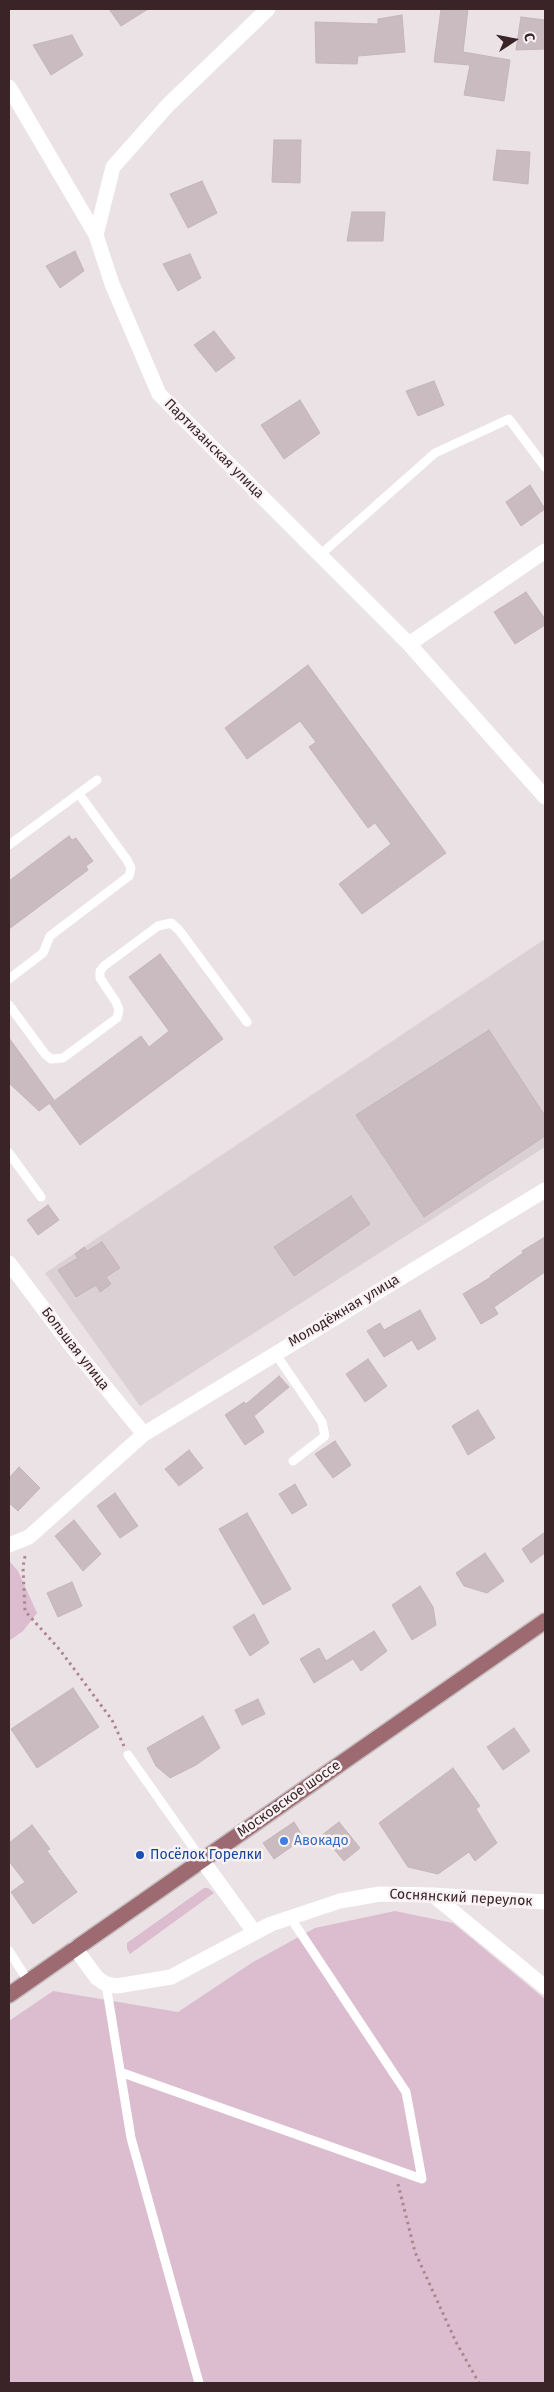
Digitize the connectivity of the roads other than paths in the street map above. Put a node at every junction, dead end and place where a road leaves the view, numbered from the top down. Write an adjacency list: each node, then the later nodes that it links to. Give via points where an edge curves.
1 (266, 10): 3 (street, via 168,105 113,167)
2 (9, 87): 3 (street, Партизанская улица)
3 (96, 235): 6 (street, Партизанская улица, via 112,284 159,394)
4 (545, 467): 6 (lane, via 509,419 435,453)
5 (545, 552): 7 (street)
6 (320, 555): 7 (street, Партизанская улица)
7 (409, 644): 10 (street, Партизанская улица)
8 (97, 780): 9 (lane)
9 (79, 794): 11 (lane); 12 (lane, via 128,860 129,876 50,936 43,953)
10 (545, 797)
11 (9, 845)
12 (9, 979)
13 (9, 1005): 14 (lane, via 45,1054 51,1059 63,1058 117,1018 116,1002 100,978 104,966 158,926 171,924 179,930)
14 (247, 1022)
15 (9, 1154): 17 (lane)
16 (545, 1190): 19 (street, Молодёжная улица)
17 (41, 1197)
18 (9, 1263): 20 (street, Большая улица)
19 (275, 1353): 20 (street, Молодёжная улица); 21 (lane, via 322,1422 325,1436)
20 (144, 1434): 22 (street, Молодёжная улица, via 29,1537)
21 (294, 1461)
22 (9, 1545)
23 (545, 1621): 25 (main road, Московское шоссе)
24 (128, 1755): 25 (lane)
25 (202, 1860): 29 (street); 30 (main road, Московское шоссе)
26 (433, 1895): 27 (street, Соснянский переулок); 28 (street, Соснянский переулок, via 380,1894 340,1901); 34 (street)
27 (545, 1902)
28 (290, 1917): 29 (street, Соснянский переулок); 36 (lane, via 406,2092 422,2179)
29 (255, 1933): 33 (street, Соснянский переулок, via 171,1977 117,1986)
30 (75, 1948): 32 (main road, Московское шоссе); 33 (street, via 97,1978)
31 (9, 1951): 32 (lane)
32 (28, 1981): 35 (main road, Московское шоссе)
33 (106, 1984): 36 (lane)
34 (545, 1986)
35 (9, 1995)
36 (120, 2072): 37 (lane, via 131,2138)
37 (199, 2383)

